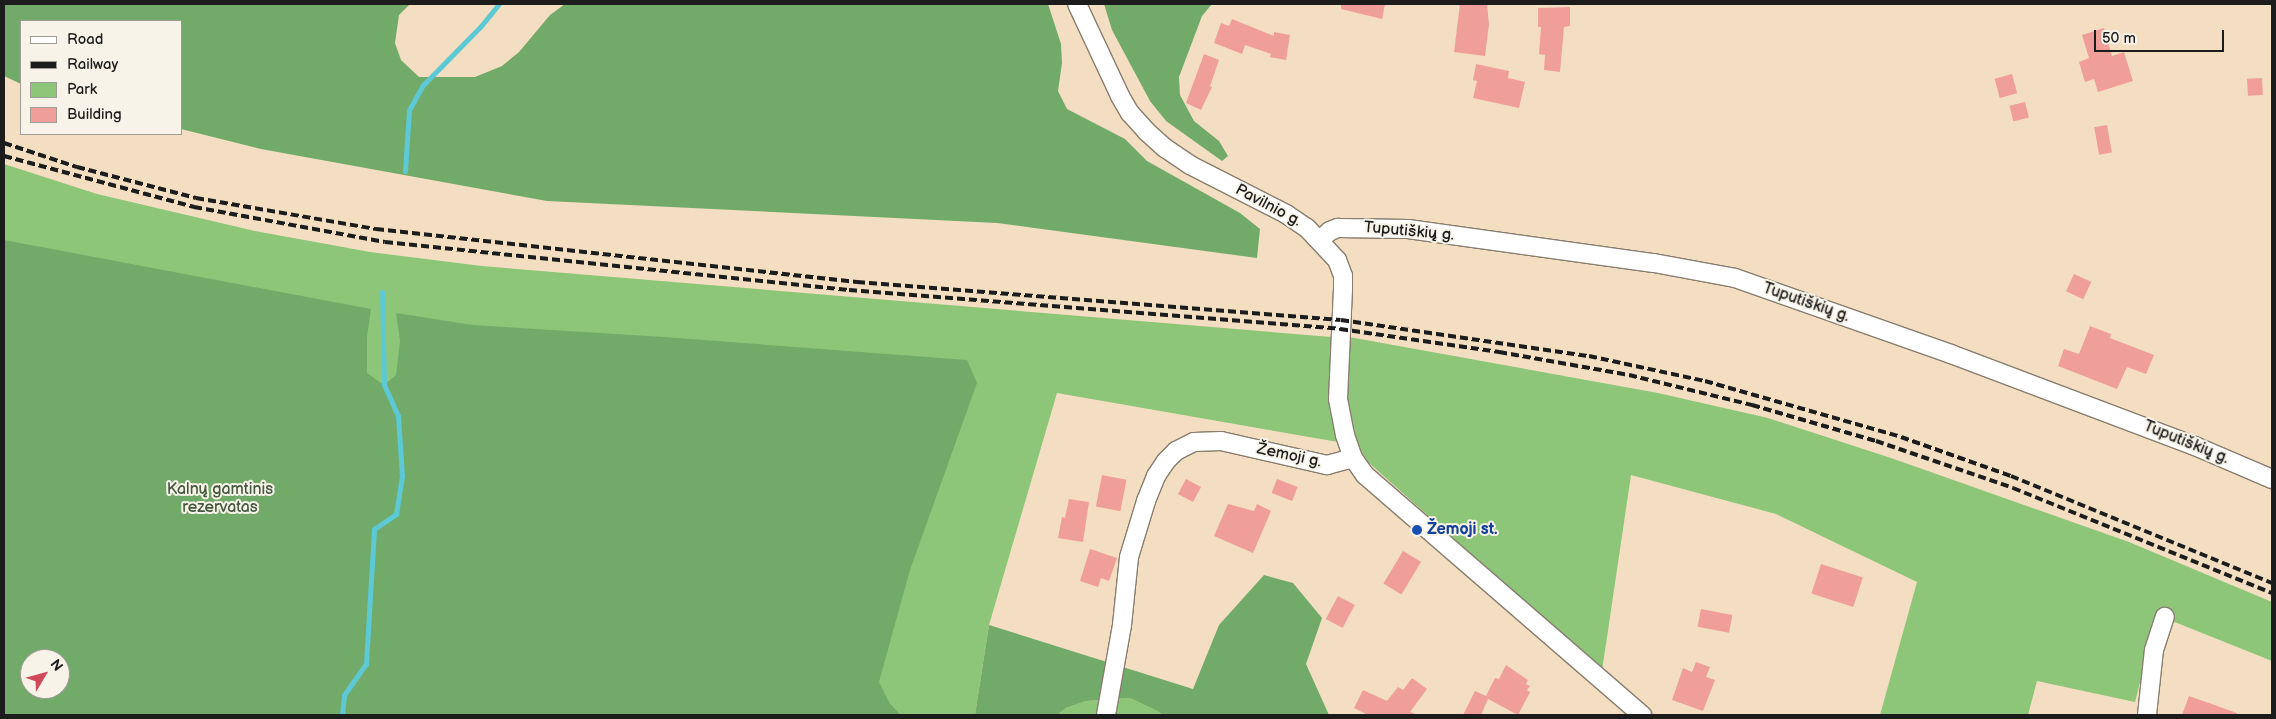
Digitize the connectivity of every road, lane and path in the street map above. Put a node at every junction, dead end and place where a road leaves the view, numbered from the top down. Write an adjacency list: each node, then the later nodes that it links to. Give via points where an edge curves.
1 (1077, 4): 2 (street, Pavilnio g., via 1130,114 1146,131 1190,165 1286,214)
2 (1320, 240): 3 (street, Pavilnio g., via 1337,260 1343,276 1338,399 1344,435); 4 (street, Tuputiškių g., via 1338,228 1408,229 1654,263 1734,278 1951,354 2195,446)
3 (1353, 458): 6 (street, Žemoji g., via 1327,465 1221,441 1194,442 1176,451 1166,461 1146,501 1128,558 1122,625); 7 (street, via 1382,492)
4 (2272, 479)
5 (2165, 617): 8 (street, via 2154,650)
6 (1106, 715)
7 (1642, 715)
8 (2147, 715)

